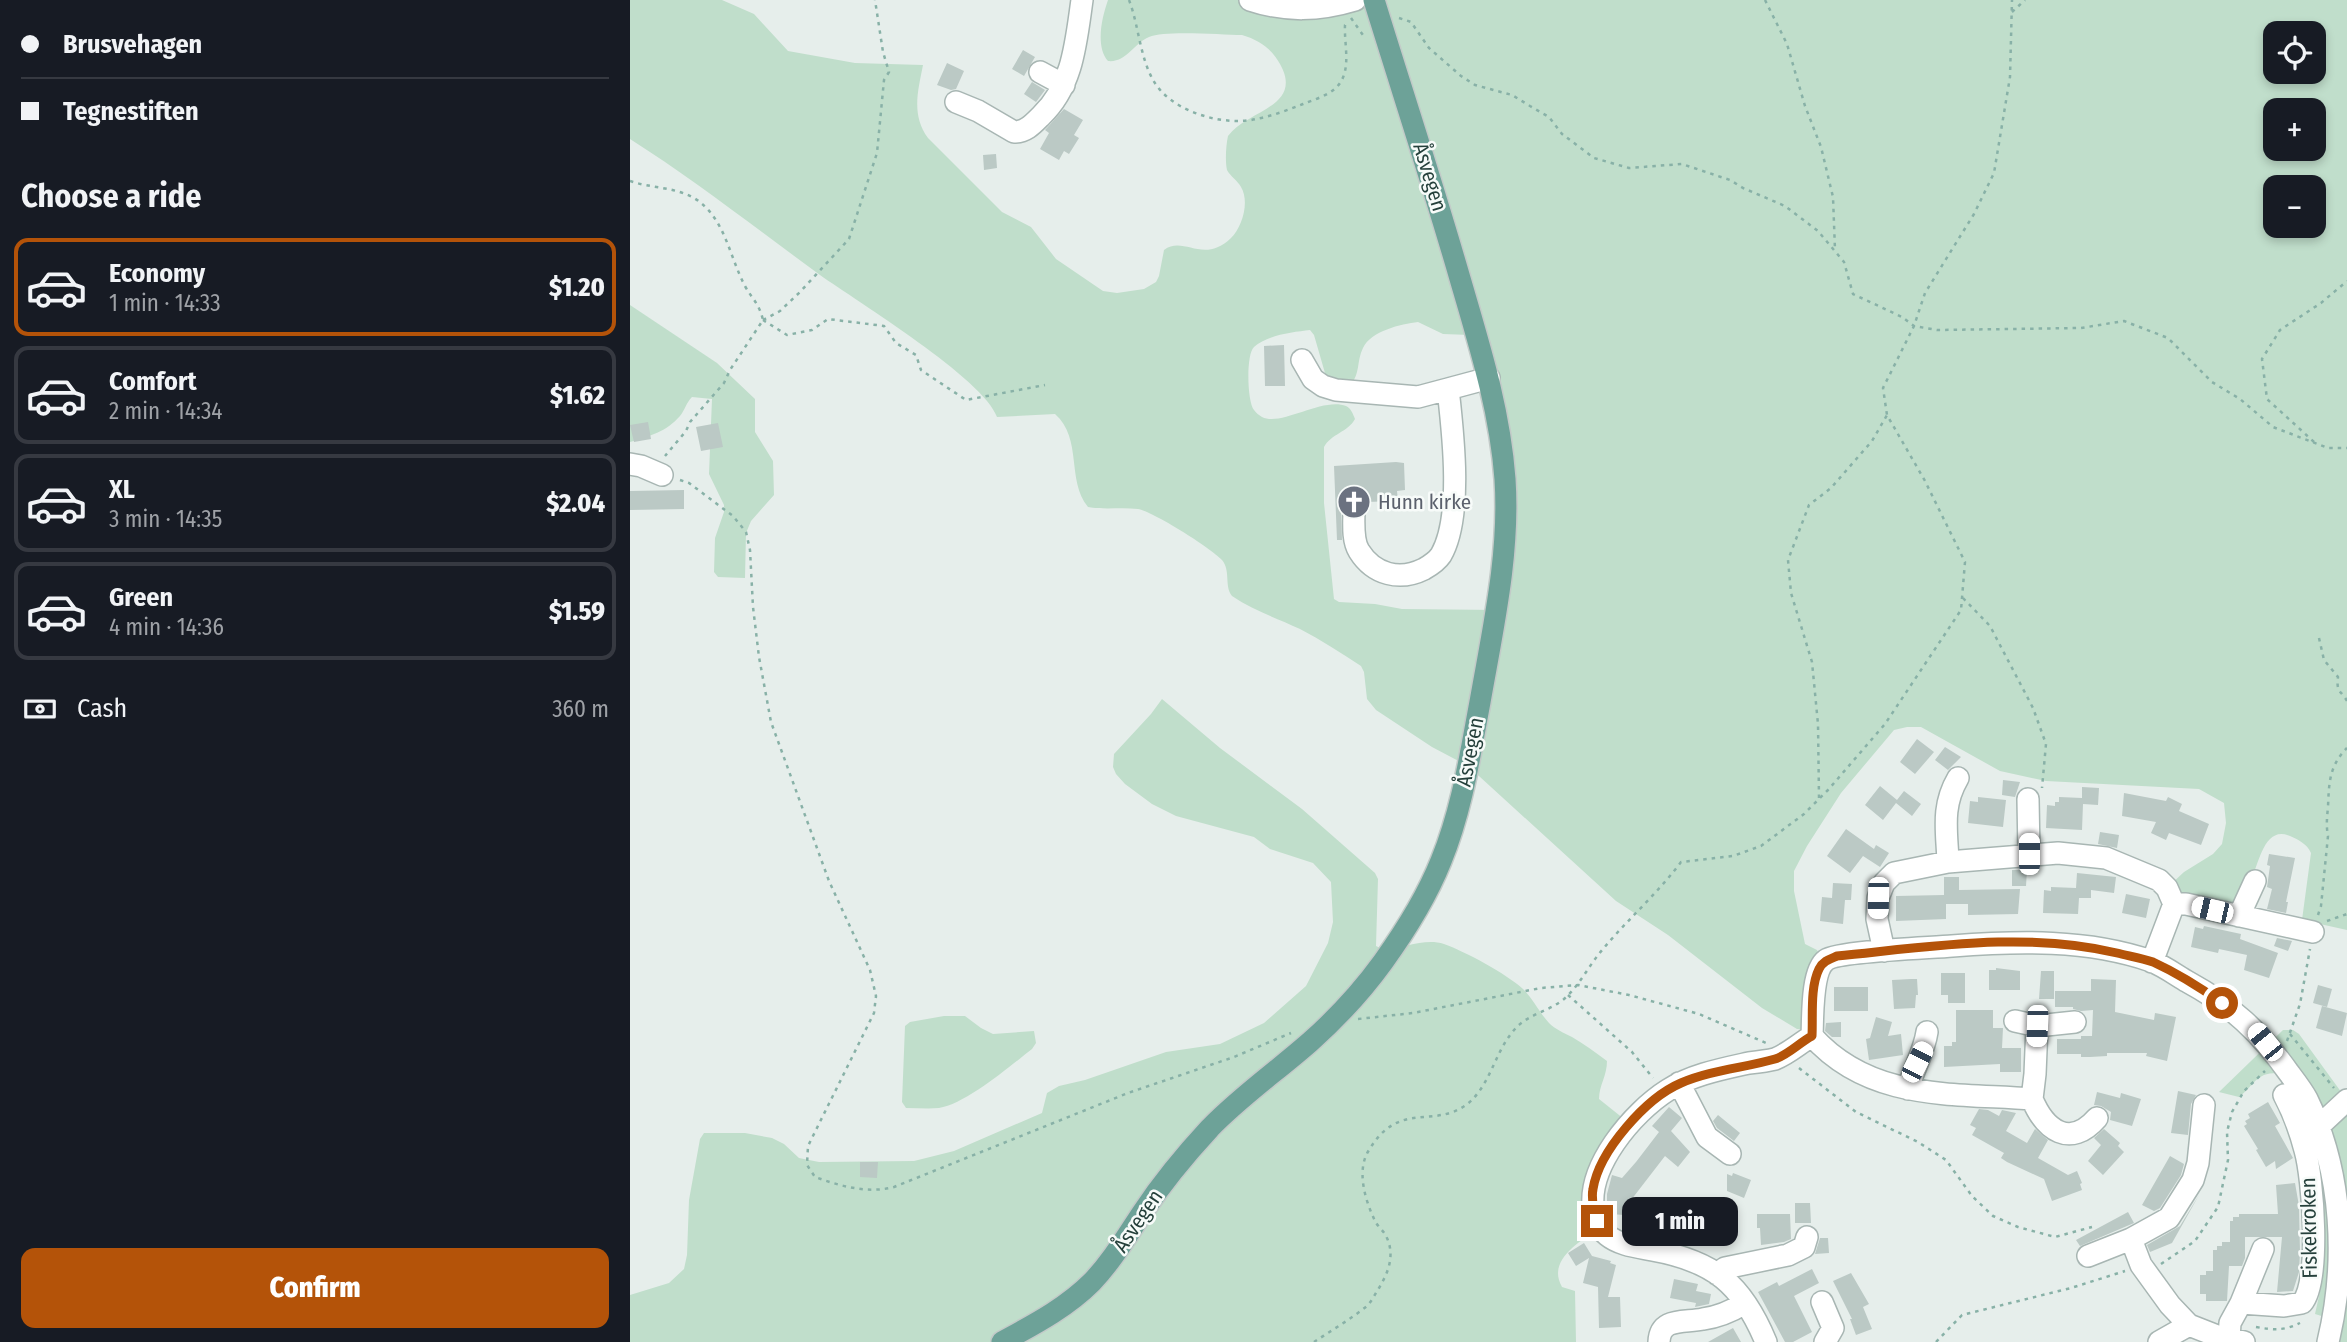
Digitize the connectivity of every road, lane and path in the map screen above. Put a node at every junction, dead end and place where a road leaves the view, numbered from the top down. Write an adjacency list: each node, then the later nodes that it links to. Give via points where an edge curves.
1 (875, 0): 20 (path, via 889,72 884,80 877,153 853,228 819,273)
2 (1082, 0): 12 (street)
3 (1129, 0): 8 (path, via 1150,73 1161,91 1203,115 1242,121 1292,108 1339,84 1345,71 1345,25)
4 (1250, 0): 8 (street, via 1297,10)
5 (1765, 0): 18 (path, via 1787,44 1821,147 1833,197)
6 (2012, 0): 10 (path)
7 (2025, 0): 10 (path)
8 (1351, 7): 11 (path)
9 (1376, 8): 18 (path, via 1411,22 1429,48 1461,76 1475,85 1512,95 1549,117 1562,134 1594,158 1629,168 1682,164 1730,180 1800,215); 23 (main road, Åsvegen)
10 (2012, 13): 21 (path, via 2010,77 1994,173 1925,293)
11 (1370, 45)
12 (1074, 51): 13 (street); 15 (street)
13 (1088, 70)
14 (1040, 72): 15 (street)
15 (1064, 85): 16 (street, via 1050,107 1021,132 1003,128)
16 (956, 102)
17 (630, 181): 20 (path, via 692,197 706,208 722,228)
18 (1835, 251): 21 (path, via 1844,262 1853,294)
19 (2347, 281): 27 (path, via 2280,331 2262,359 2267,399)
20 (763, 320): 24 (path, via 787,335 812,331 828,319 884,326 896,343 916,355 921,370 965,400); 31 (path, via 724,383 664,458)
21 (1914, 326): 26 (path, via 1884,388); 27 (path, via 1937,330 2057,328 2124,321 2168,338 2212,382 2273,427)
22 (1302, 360): 25 (street, via 1313,379 1336,390 1418,397)
23 (1489, 378): 25 (street); 51 (main road, Åsvegen, via 1505,479 1504,565 1456,816 1441,862 1414,916 1382,964)
24 (1045, 385)
25 (1448, 389): 32 (street, via 1454,441 1453,502 1440,557 1406,576 1378,571 1358,550)
26 (1887, 415): 33 (path, via 1965,562); 38 (path, via 1872,441 1831,488 1809,505 1788,560 1791,593 1812,662)
27 (2316, 443): 28 (path, via 2328,449); 29 (path)
28 (2347, 449)
29 (2322, 450)
30 (630, 464): 31 (street)
31 (662, 475): 55 (path, via 689,483 733,516 746,532 771,722 875,990 873,1013 808,1146 807,1165 814,1177 855,1188 886,1189)
32 (1354, 509)
33 (1963, 598): 38 (path, via 1955,620 1885,724); 39 (path, via 1990,626 2033,708 2046,744 2042,790)
34 (2319, 638): 35 (path, via 2324,660 2338,677 2339,694)
35 (2347, 701)
36 (2347, 747): 46 (path, via 2330,776 2321,906)
37 (1958, 778): 41 (street, via 1946,809)
38 (1819, 800): 49 (path, via 1761,846 1733,856 1682,862 1605,946)
39 (2028, 804): 40 (street)
40 (2029, 854): 41 (street); 43 (street, via 2106,858 2159,880)
41 (1948, 862): 47 (street, via 1894,873 1884,883 1877,919)
42 (2255, 881): 45 (street)
43 (2174, 904): 45 (street); 48 (street)
44 (2347, 914): 46 (path)
45 (2239, 916): 46 (street)
46 (2313, 932): 63 (path, via 2290,1034)
47 (1884, 951): 48 (street, via 2046,942); 57 (street, via 1825,961 1815,987)
48 (2152, 962): 66 (street, via 2206,992 2252,1026 2305,1096)
49 (1578, 985): 50 (path); 51 (path, via 1378,1018); 58 (path, via 1699,1014 1748,1034)
50 (1567, 995): 59 (path); 80 (path, via 1525,1019 1512,1032 1483,1087 1467,1104 1451,1113 1400,1121 1385,1129 1368,1150 1363,1184 1375,1222 1387,1237 1389,1273 1369,1304)
51 (1334, 1019): 79 (main road, Åsvegen, via 1212,1126 1092,1282 1045,1318)
52 (2015, 1021): 54 (street)
53 (2075, 1021): 54 (street)
54 (2037, 1026): 62 (street)
55 (1297, 1030)
56 (1927, 1032): 60 (street)
57 (1812, 1036): 58 (street); 60 (street, via 1850,1069)
58 (1783, 1055): 59 (street); 68 (path, via 1856,1112 1946,1160 1993,1216 2055,1237)
59 (1672, 1088): 67 (street, via 1707,1136); 73 (street, via 1626,1128 1599,1170 1593,1208 1606,1235 1630,1246 1704,1264)
60 (1908, 1089): 62 (street)
61 (2284, 1095): 76 (street, Fiskekroken, via 2308,1163 2313,1274 2302,1303)
62 (2032, 1099): 65 (street, via 2039,1117 2065,1134 2089,1128)
63 (2346, 1101): 66 (street)
64 (2204, 1105): 70 (street, via 2193,1180 2169,1218)
65 (2097, 1118)
66 (2319, 1126): 85 (street, via 2339,1235 2340,1279)
67 (1730, 1154)
68 (2092, 1227)
69 (1807, 1237): 73 (street, via 1804,1247 1788,1255)
70 (2132, 1239): 72 (street); 77 (street, via 2141,1265)
71 (2263, 1249): 76 (street)
72 (2088, 1256)
73 (1717, 1273): 75 (street)
74 (1822, 1302): 83 (street, via 1833,1328)
75 (1745, 1303): 81 (street, via 1703,1319 1665,1325); 82 (street)
76 (2241, 1303): 78 (street, via 2230,1323)
77 (2189, 1325): 78 (street); 84 (street)
78 (2236, 1340)
79 (1002, 1342)
80 (1314, 1342)
81 (1658, 1342)
82 (1766, 1342)
83 (1825, 1342)
84 (2159, 1342)
85 (2328, 1342)

